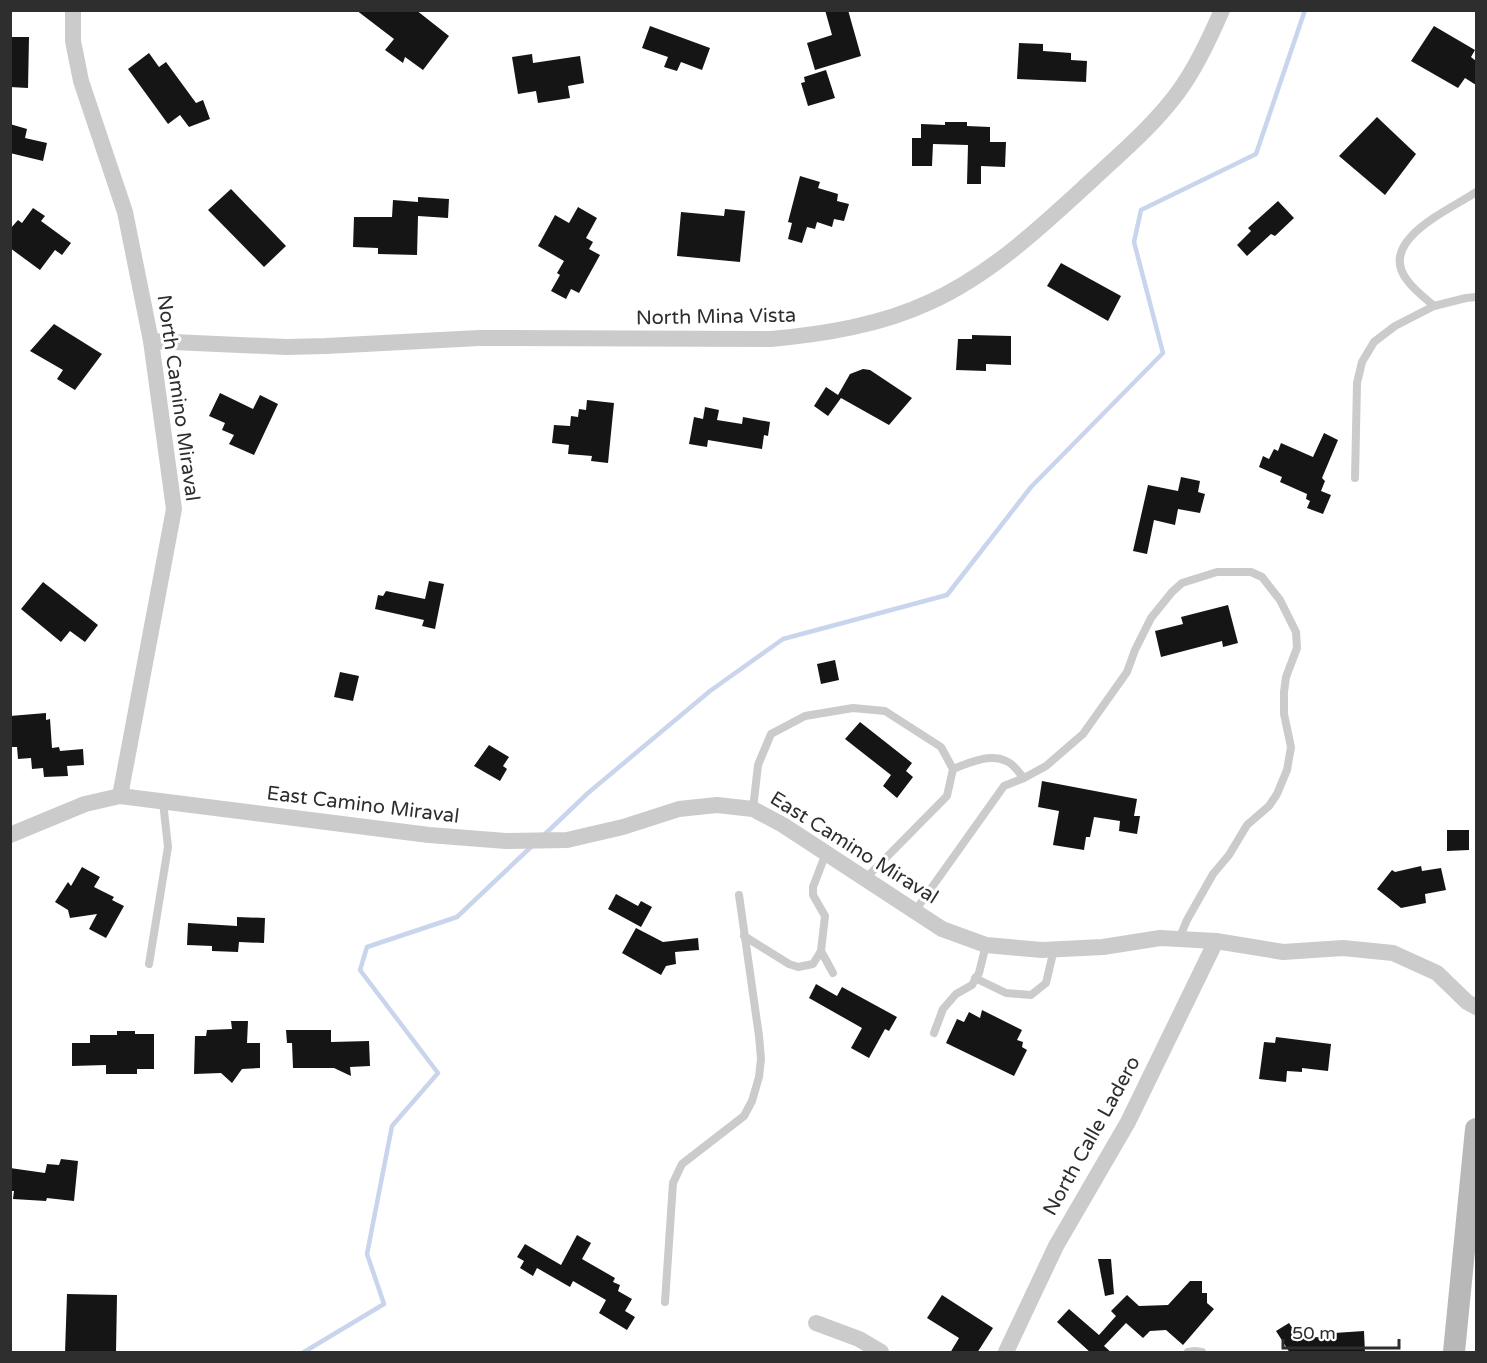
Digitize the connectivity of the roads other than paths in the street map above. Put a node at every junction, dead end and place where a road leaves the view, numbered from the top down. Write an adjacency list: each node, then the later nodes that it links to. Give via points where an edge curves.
1 (73, 10): 6 (street, North Camino Miraval, via 76,61 125,212)
2 (1222, 10): 6 (street, North Mina Vista, via 1179,90 1132,142 999,260 968,282 904,313 807,336 771,339 479,338 306,347)
3 (1476, 192): 5 (lane, via 1418,229 1404,244 1400,256 1406,279)
4 (1476, 297): 5 (lane)
5 (1434, 306): 7 (lane, via 1374,342 1362,362)
6 (151, 341): 10 (street, North Camino Miraval, via 174,509)
7 (1355, 478)
8 (952, 769): 9 (lane, via 988,758 1007,761); 12 (lane, via 941,747 885,711 853,708 805,716 771,734 759,765); 15 (lane, via 947,796)
9 (1024, 778): 17 (lane, via 1004,786); 19 (lane, via 1053,761 1083,734 1127,672 1151,618 1182,583 1217,572 1251,572 1262,577 1280,600 1296,632 1297,648 1284,692 1291,747 1287,770 1269,806 1247,825 1214,874)
10 (120, 796): 11 (street, East Camino Miraval); 13 (street, via 85,804)
11 (163, 802): 12 (street, East Camino Miraval, via 429,835 506,840 567,840 679,809 717,805); 24 (lane, via 168,847)
12 (753, 809): 14 (street, East Camino Miraval)
13 (10, 835)
14 (826, 853): 15 (street, East Camino Miraval); 23 (lane, via 813,887 813,895 825,916)
15 (865, 879): 17 (street, East Camino Miraval)
16 (739, 895): 18 (lane)
17 (915, 911): 21 (street, East Camino Miraval, via 942,929)
18 (744, 936): 23 (lane, via 798,967 813,964); 30 (lane, via 759,1036 759,1077 744,1116 682,1164 674,1183)
19 (1179, 939): 20 (street, East Camino Miraval); 22 (street, East Camino Miraval)
20 (1216, 941): 27 (street, East Camino Miraval, via 1282,952 1343,948 1393,953 1437,973); 33 (street, North Calle Ladero, via 1128,1122 1056,1246)
21 (986, 945): 22 (street, East Camino Miraval); 26 (lane)
22 (1054, 949): 26 (lane, via 1046,982 1031,995 1006,993)
23 (821, 951): 25 (lane)
24 (149, 964)
25 (832, 973)
26 (975, 978): 28 (lane, via 943,1009)
27 (1476, 1007)
28 (934, 1033)
29 (1476, 1129): 36 (main road)
30 (665, 1302)
31 (816, 1323): 32 (street)
32 (881, 1353)
33 (1006, 1353)
34 (1188, 1353): 35 (lane)
35 (1202, 1353)
36 (1454, 1353)

